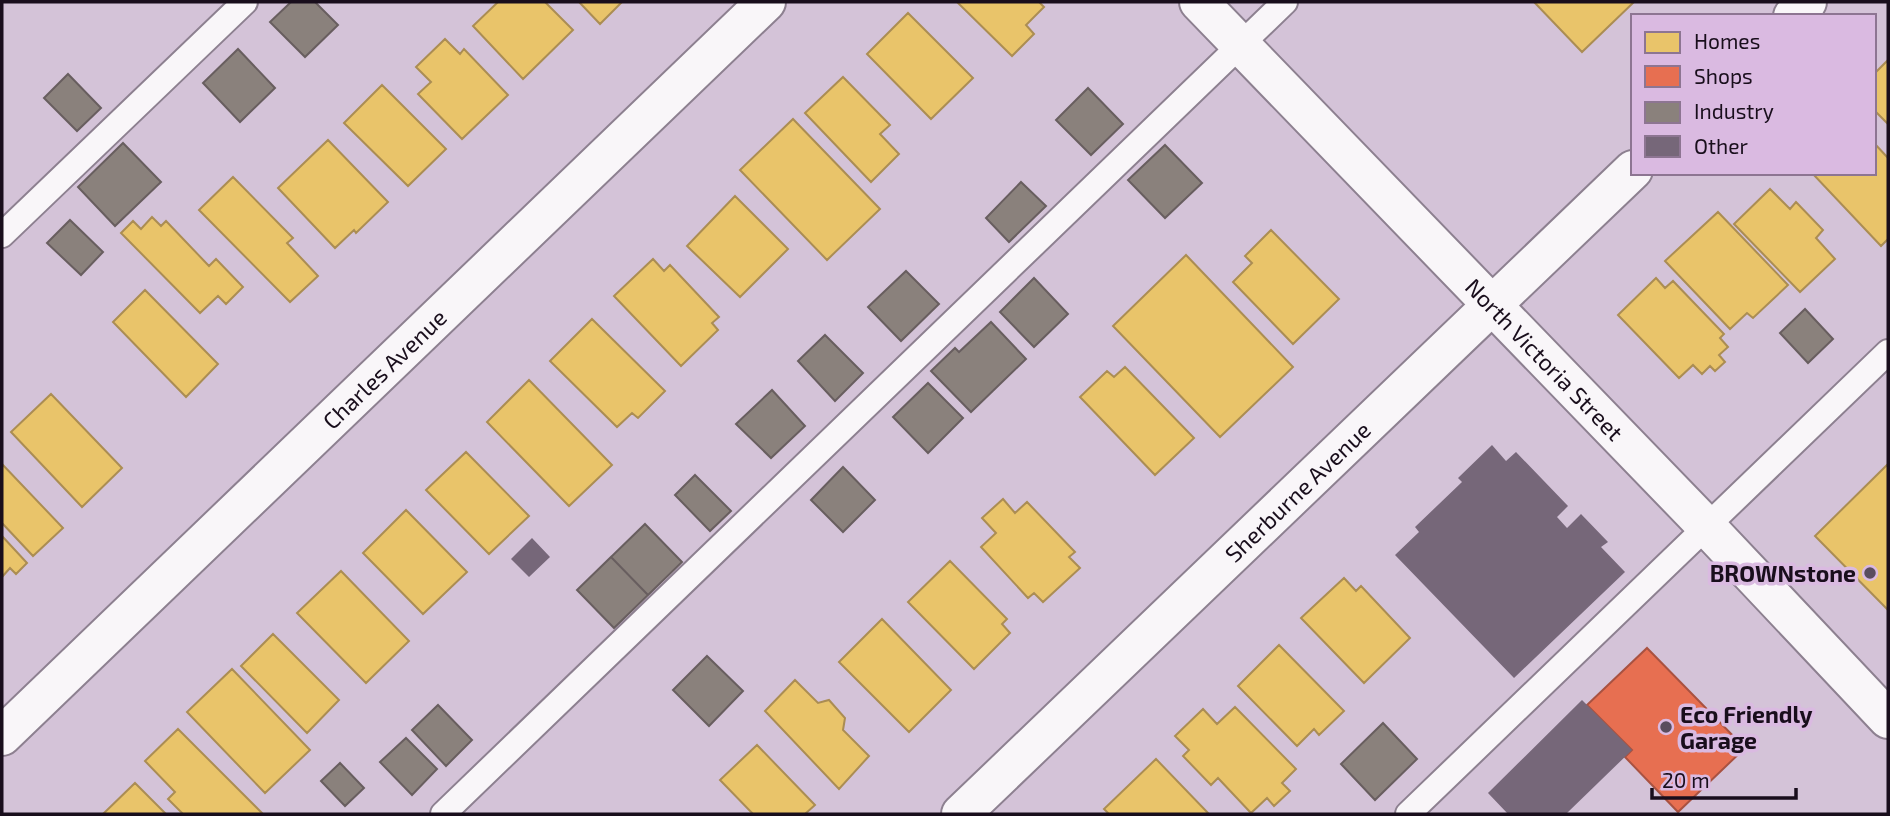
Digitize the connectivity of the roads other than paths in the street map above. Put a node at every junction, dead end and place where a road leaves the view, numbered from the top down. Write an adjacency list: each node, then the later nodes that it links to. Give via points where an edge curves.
1 (245, 2): 7 (lane)
2 (766, 2): 12 (street, Charles Avenue)
3 (1199, 2): 5 (street, North Victoria Street)
4 (1285, 2): 5 (lane)
5 (1241, 45): 8 (street, North Victoria Street); 13 (lane)
6 (1631, 172): 8 (street, Sherburne Avenue)
7 (2, 235)
8 (1491, 305): 10 (street, North Victoria Street); 14 (street, Sherburne Avenue)
9 (1888, 352): 10 (lane)
10 (1706, 526): 11 (street, North Victoria Street); 15 (lane)
11 (1888, 719)
12 (2, 736)
13 (443, 814)
14 (961, 814)
15 (1408, 814)

